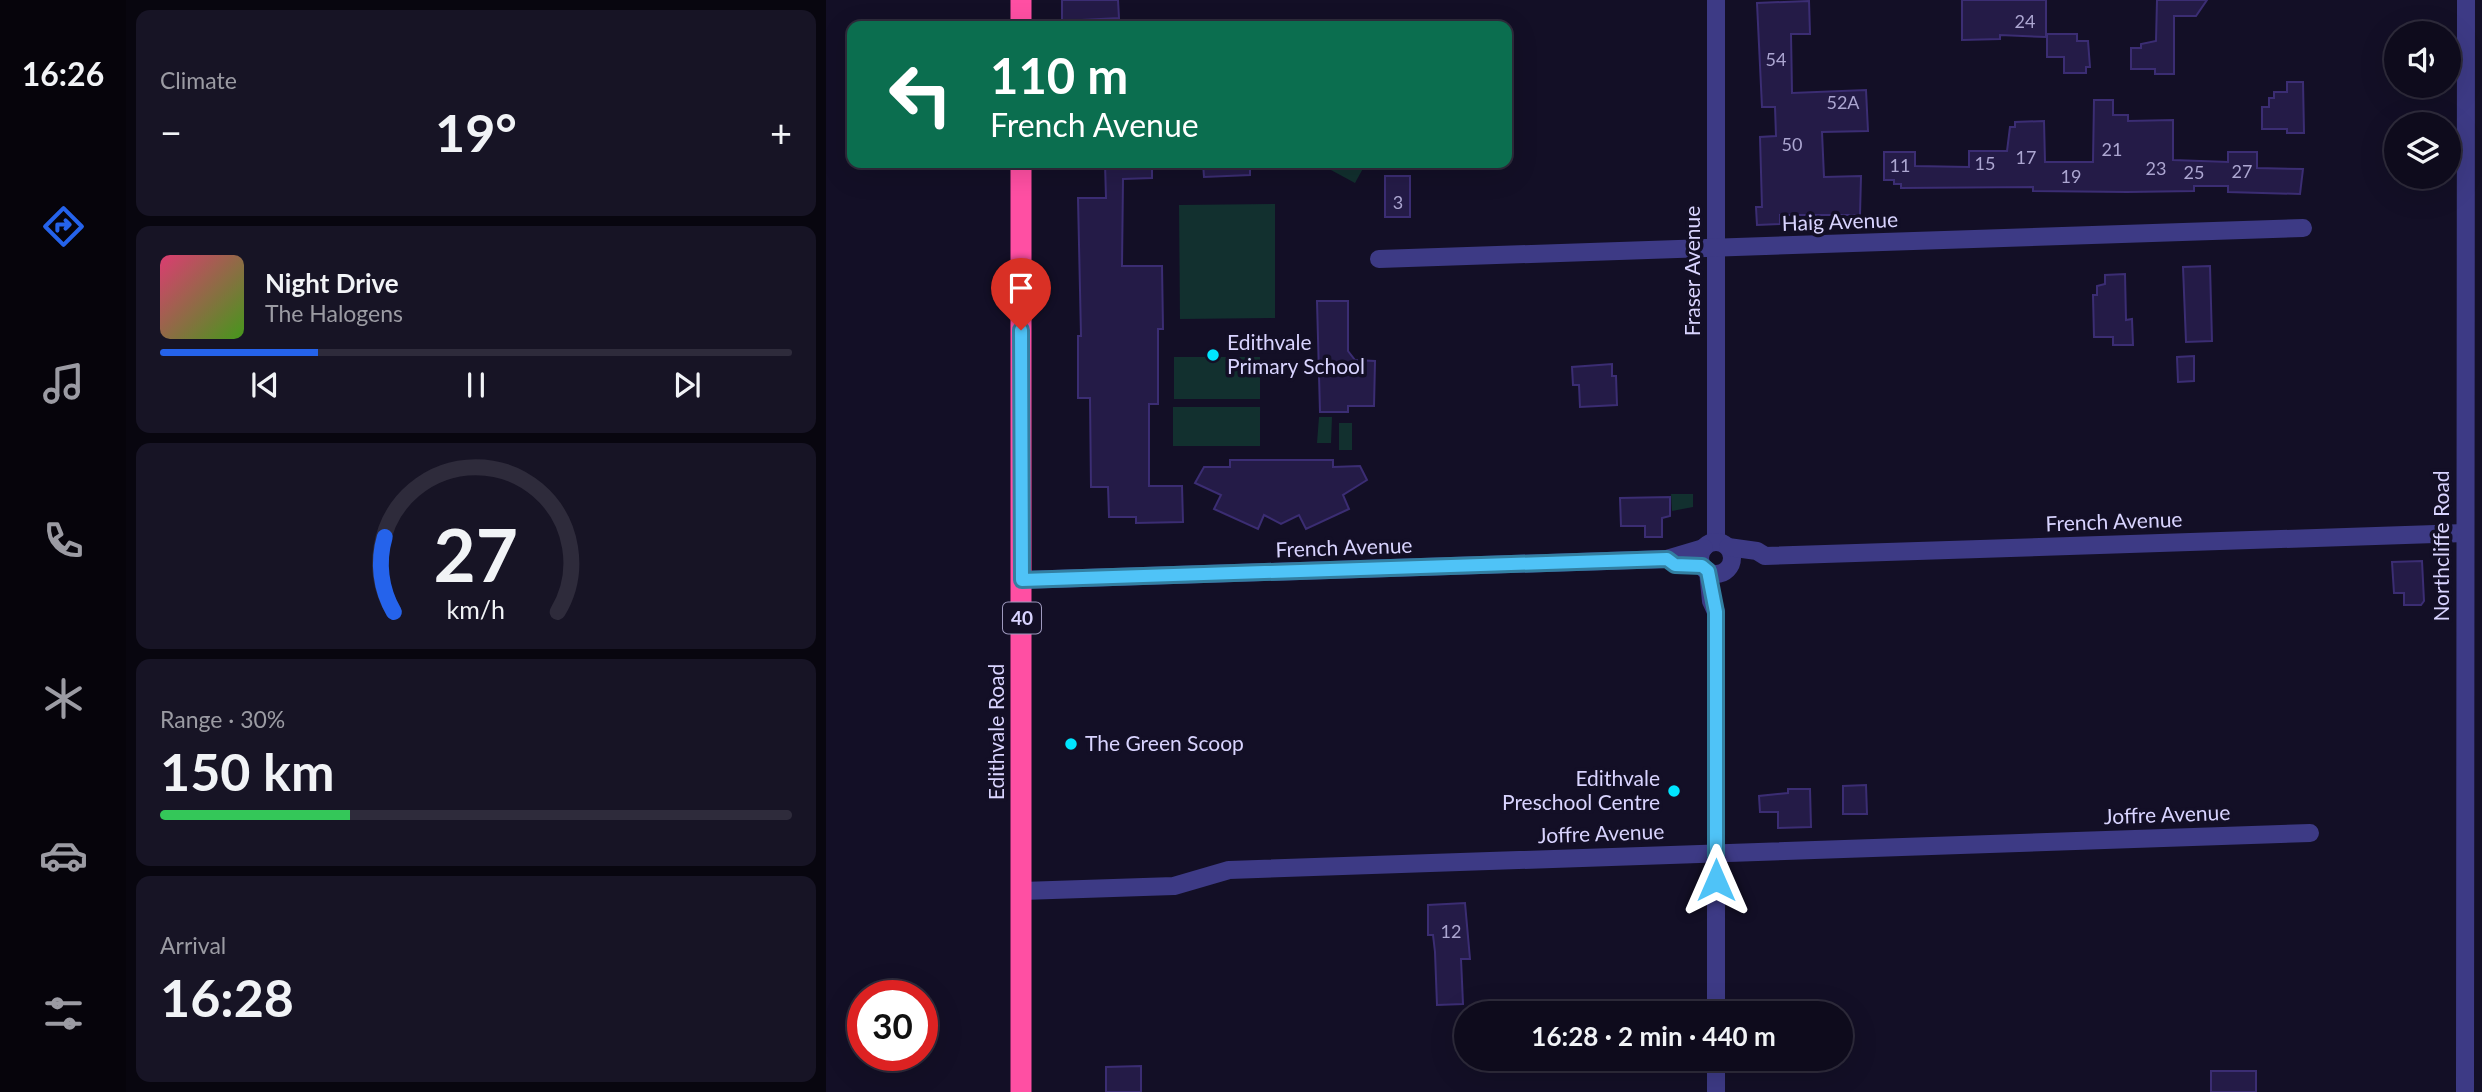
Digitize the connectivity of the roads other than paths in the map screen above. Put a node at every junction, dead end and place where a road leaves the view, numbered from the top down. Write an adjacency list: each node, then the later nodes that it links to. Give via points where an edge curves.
1 (1021, 0): 4 (highway)
2 (1716, 0): 7 (street, Fraser Avenue)
3 (2466, 0): 9 (street, Northcliffe Road)
4 (1021, 21)
5 (1021, 168): 11 (highway, Edithvale Road / 40)
6 (2303, 228): 7 (street, Haig Avenue)
7 (1716, 249): 8 (street, Haig Avenue); 10 (street, Fraser Avenue)
8 (1379, 259)
9 (2465, 533): 10 (street, French Avenue, via 1765,556 1755,562); 19 (street, Northcliffe Road)
10 (1716, 559): 11 (street, French Avenue, via 1675,565 1667,559); 13 (street, Fraser Avenue)
11 (1022, 580): 14 (highway, Edithvale Road / 40)
12 (2310, 833): 13 (street, Joffre Avenue)
13 (1716, 853): 14 (street, Joffre Avenue, via 1229,870 1174,886); 15 (street, Fraser Avenue)
14 (1021, 891): 17 (highway, Edithvale Road / 40)
15 (1716, 1001)
16 (1716, 1071): 18 (street)
17 (1021, 1092)
18 (1716, 1092)
19 (2465, 1092)

